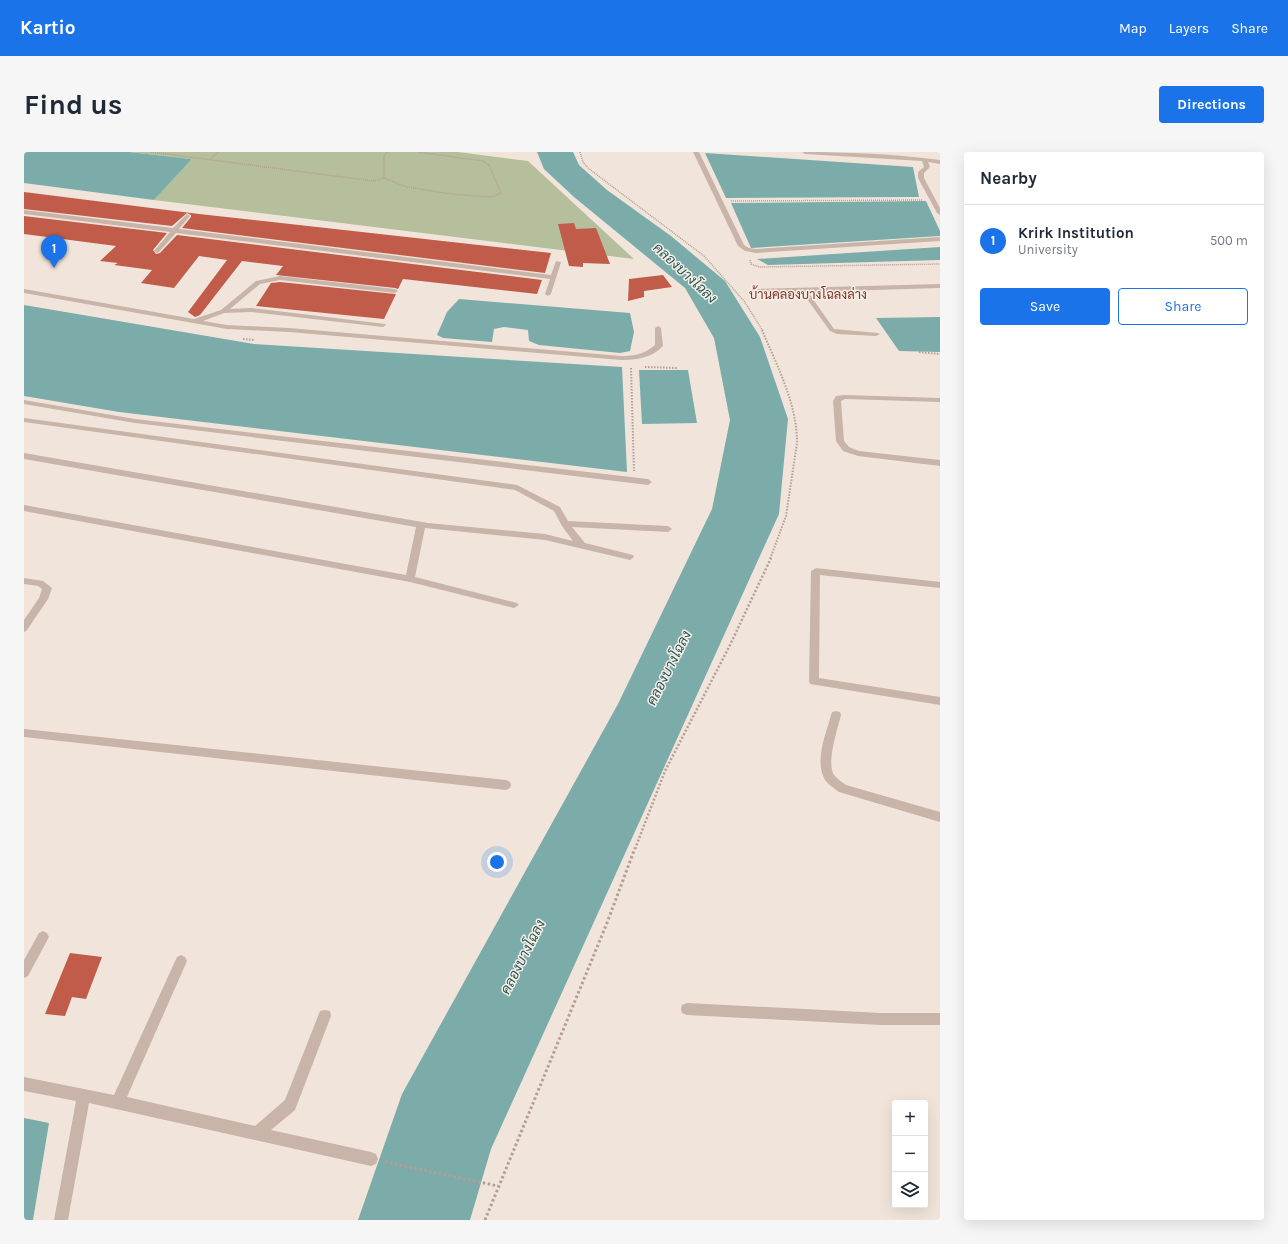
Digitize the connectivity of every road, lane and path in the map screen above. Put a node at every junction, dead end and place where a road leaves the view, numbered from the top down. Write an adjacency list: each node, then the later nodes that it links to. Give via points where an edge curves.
1 (151, 152): 8 (path)
2 (219, 152): 8 (path)
3 (387, 152): 11 (path, via 384,156)
4 (418, 152): 11 (path, via 483,161 489,165 501,193 492,197 409,188)
5 (580, 152): 76 (path, via 588,168 704,256 744,301 762,329 787,389 797,431 797,443 786,516 770,559 730,646 690,718 665,771 607,924)
6 (696, 152): 13 (street)
7 (805, 152): 9 (street)
8 (210, 160): 11 (path, via 373,181)
9 (925, 161): 10 (street); 12 (street, via 927,167 920,175)
10 (940, 162)
11 (384, 178)
12 (934, 200): 13 (path); 15 (street)
13 (719, 201): 19 (street, via 741,246)
14 (24, 212): 17 (street)
15 (940, 213)
16 (187, 216): 17 (street)
17 (174, 231): 20 (street); 23 (street)
18 (940, 239): 19 (street)
19 (747, 250): 22 (path, via 751,264 760,267)
20 (157, 251)
21 (558, 262): 23 (street)
22 (940, 264)
23 (553, 277): 29 (street)
24 (940, 286): 25 (street)
25 (803, 289): 28 (street); 34 (street, via 832,330)
26 (24, 291): 31 (street)
27 (395, 291): 30 (street, via 280,278 258,282)
28 (753, 291)
29 (548, 294)
30 (223, 310): 31 (street); 32 (street, via 251,310)
31 (195, 321): 33 (street, via 227,327 620,358 641,357 654,351 659,346)
32 (383, 325)
33 (658, 328)
34 (876, 334)
35 (240, 339): 36 (path)
36 (255, 340)
37 (919, 352): 38 (path)
38 (940, 354)
39 (631, 366): 47 (path)
40 (638, 366): 41 (path)
41 (677, 368)
42 (940, 400): 46 (street, via 845,397 837,401 840,441 846,449 858,453)
43 (24, 402): 48 (street, via 135,421)
44 (24, 420): 50 (street, via 517,488 558,509)
45 (24, 456): 51 (street)
46 (940, 463)
47 (634, 473)
48 (648, 482)
49 (24, 508): 55 (street)
50 (565, 524): 52 (street); 53 (street)
51 (421, 525): 53 (street, via 545,537); 55 (street)
52 (668, 529)
53 (582, 546): 54 (street)
54 (630, 557)
55 (410, 579): 58 (street)
56 (24, 581): 59 (street, via 40,583 47,588 43,599)
57 (940, 585): 60 (street, via 816,572 814,681)
58 (514, 605)
59 (24, 628)
60 (940, 701)
61 (836, 715): 64 (street, via 828,748 827,771 832,781 843,789)
62 (24, 733): 63 (street)
63 (506, 785)
64 (940, 817)
65 (43, 937): 67 (street)
66 (181, 961): 73 (street)
67 (24, 972)
68 (687, 1009): 70 (street, via 881,1019)
69 (325, 1016): 74 (street, via 290,1104)
70 (940, 1019)
71 (24, 1084): 72 (street)
72 (84, 1095): 73 (street); 77 (street)
73 (118, 1102): 74 (street)
74 (257, 1133): 75 (street)
75 (371, 1159): 76 (path)
76 (498, 1186): 78 (path)
77 (61, 1220)
78 (485, 1220)

